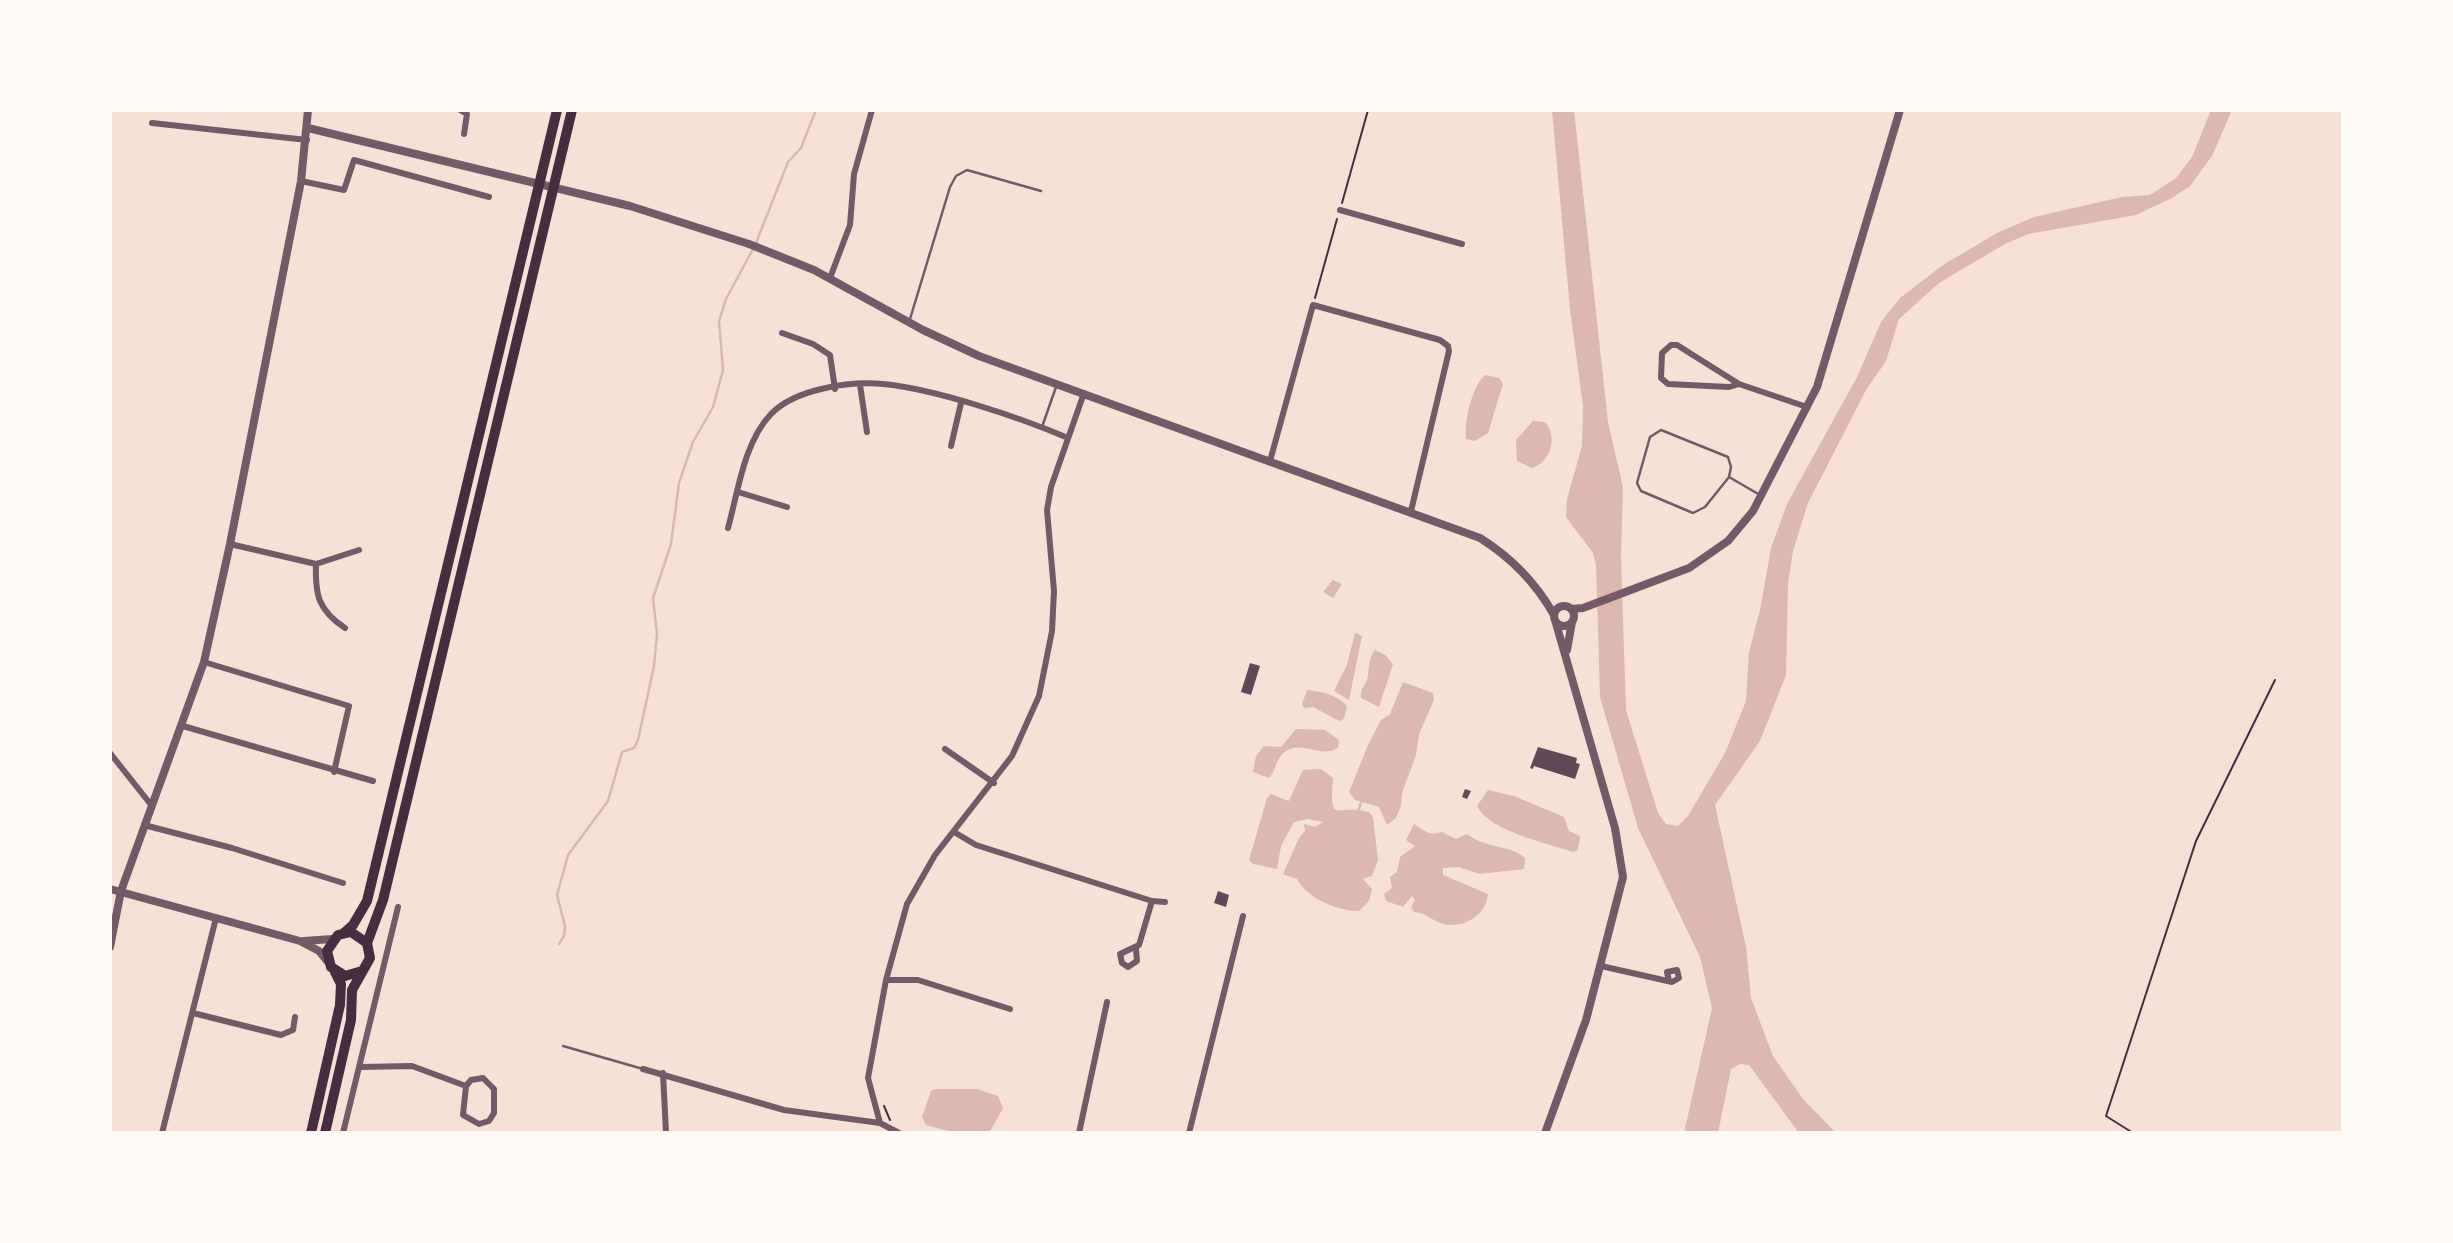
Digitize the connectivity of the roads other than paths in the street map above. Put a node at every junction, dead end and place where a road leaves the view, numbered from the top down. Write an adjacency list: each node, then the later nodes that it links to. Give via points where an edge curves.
1 (308, 110): 8 (street)
2 (460, 110): 9 (street, via 467,114)
3 (557, 110): 64 (main road, via 367,901)
4 (572, 110): 67 (main road, via 383,900)
5 (872, 110): 16 (street, via 854,174 850,225)
6 (1900, 110): 25 (street, via 1837,326)
7 (152, 123): 10 (street)
8 (308, 128): 10 (street); 16 (street, via 580,193 749,244)
9 (464, 134)
10 (307, 140): 11 (street)
11 (301, 181): 13 (street, via 344,190 354,160); 37 (street)
12 (1041, 191): 17 (lane, via 967,170 956,176)
13 (489, 197)
14 (1340, 210): 15 (street)
15 (1462, 244)
16 (830, 278): 17 (street)
17 (909, 323): 19 (street, via 979,356)
18 (782, 333): 22 (street, via 830,355)
19 (1057, 384): 23 (street); 26 (lane)
20 (1739, 384): 20 (street, via 1677,345 1661,354 1661,378 1668,384); 25 (street)
21 (860, 385): 22 (street); 24 (street, via 898,386); 27 (street)
22 (835, 389): 32 (street, via 797,397 772,413 752,445)
23 (1084, 393): 28 (street); 30 (street)
24 (961, 403): 26 (street); 29 (street)
25 (1807, 407): 33 (street)
26 (1042, 427): 28 (street)
27 (867, 432)
28 (1068, 438): 52 (street, via 1047,510 1054,592 1046,664 1026,730)
29 (951, 446)
30 (1270, 461): 35 (street); 35 (street, via 1313,305 1440,340 1448,346)
31 (1729, 477): 31 (lane, via 1728,457 1661,430 1650,437 1636,483 1641,491 1693,513 1705,507); 33 (lane)
32 (738, 492): 34 (street); 36 (street)
33 (1762, 496): 42 (street, via 1742,527 1716,551 1689,568)
34 (786, 507)
35 (1411, 511): 40 (street, via 1496,548)
36 (728, 528)
37 (230, 544): 39 (street); 46 (street)
38 (359, 550): 39 (street)
39 (316, 564): 44 (street, via 315,592 329,617)
40 (1542, 595): 41 (street); 43 (street)
41 (1560, 607): 42 (street); 43 (street)
42 (1572, 616): 43 (street, via 1562,626); 45 (street)
43 (1554, 617): 45 (street)
44 (345, 628)
45 (1566, 653): 71 (street, via 1621,855 1620,897)
46 (204, 662): 47 (street); 50 (street, via 349,706)
47 (183, 726): 50 (street); 53 (street)
48 (945, 749): 52 (street)
49 (110, 753): 53 (street)
50 (334, 772): 51 (street)
51 (373, 781)
52 (994, 783): 55 (street)
53 (152, 806): 54 (street)
54 (144, 825): 56 (street); 58 (street)
55 (954, 832): 59 (street, via 976,845); 74 (street, via 924,872 908,904)
56 (343, 883)
57 (110, 889): 58 (street)
58 (121, 891): 63 (street); 68 (street)
59 (1152, 901): 60 (street); 69 (street)
60 (1165, 902)
61 (398, 907): 81 (street)
62 (1243, 916): 94 (street)
63 (216, 918): 66 (street); 78 (street)
64 (344, 933): 65 (main road); 67 (main road, via 357,934)
65 (332, 939): 66 (street); 70 (main road)
66 (300, 941): 70 (street)
67 (367, 943): 73 (main road, via 370,958)
68 (110, 947)
69 (1138, 947)
70 (328, 962): 72 (main road)
71 (1601, 966): 75 (street); 95 (street)
72 (335, 971): 73 (main road, via 351,976); 87 (main road, via 341,984 340,1005)
73 (362, 971): 88 (main road, via 352,990 345,1047)
74 (887, 980): 77 (street, via 918,980); 85 (street, via 868,1078)
75 (1669, 981)
76 (1107, 1002): 93 (street)
77 (1010, 1009)
78 (193, 1013): 79 (street, via 281,1035 293,1030); 86 (street)
79 (295, 1017)
80 (563, 1046): 82 (lane)
81 (360, 1067): 84 (street, via 412,1066); 89 (street)
82 (643, 1069): 83 (street)
83 (663, 1073): 85 (street, via 784,1110); 90 (street)
84 (466, 1086): 84 (street, via 476,1078 492,1084 494,1113 489,1121 479,1124 463,1115)
85 (880, 1123): 91 (street); 92 (street)
86 (162, 1133)
87 (311, 1133)
88 (325, 1133)
89 (343, 1133)
90 (666, 1133)
91 (881, 1133)
92 (900, 1133)
93 (1079, 1133)
94 (1189, 1133)
95 (1545, 1133)

